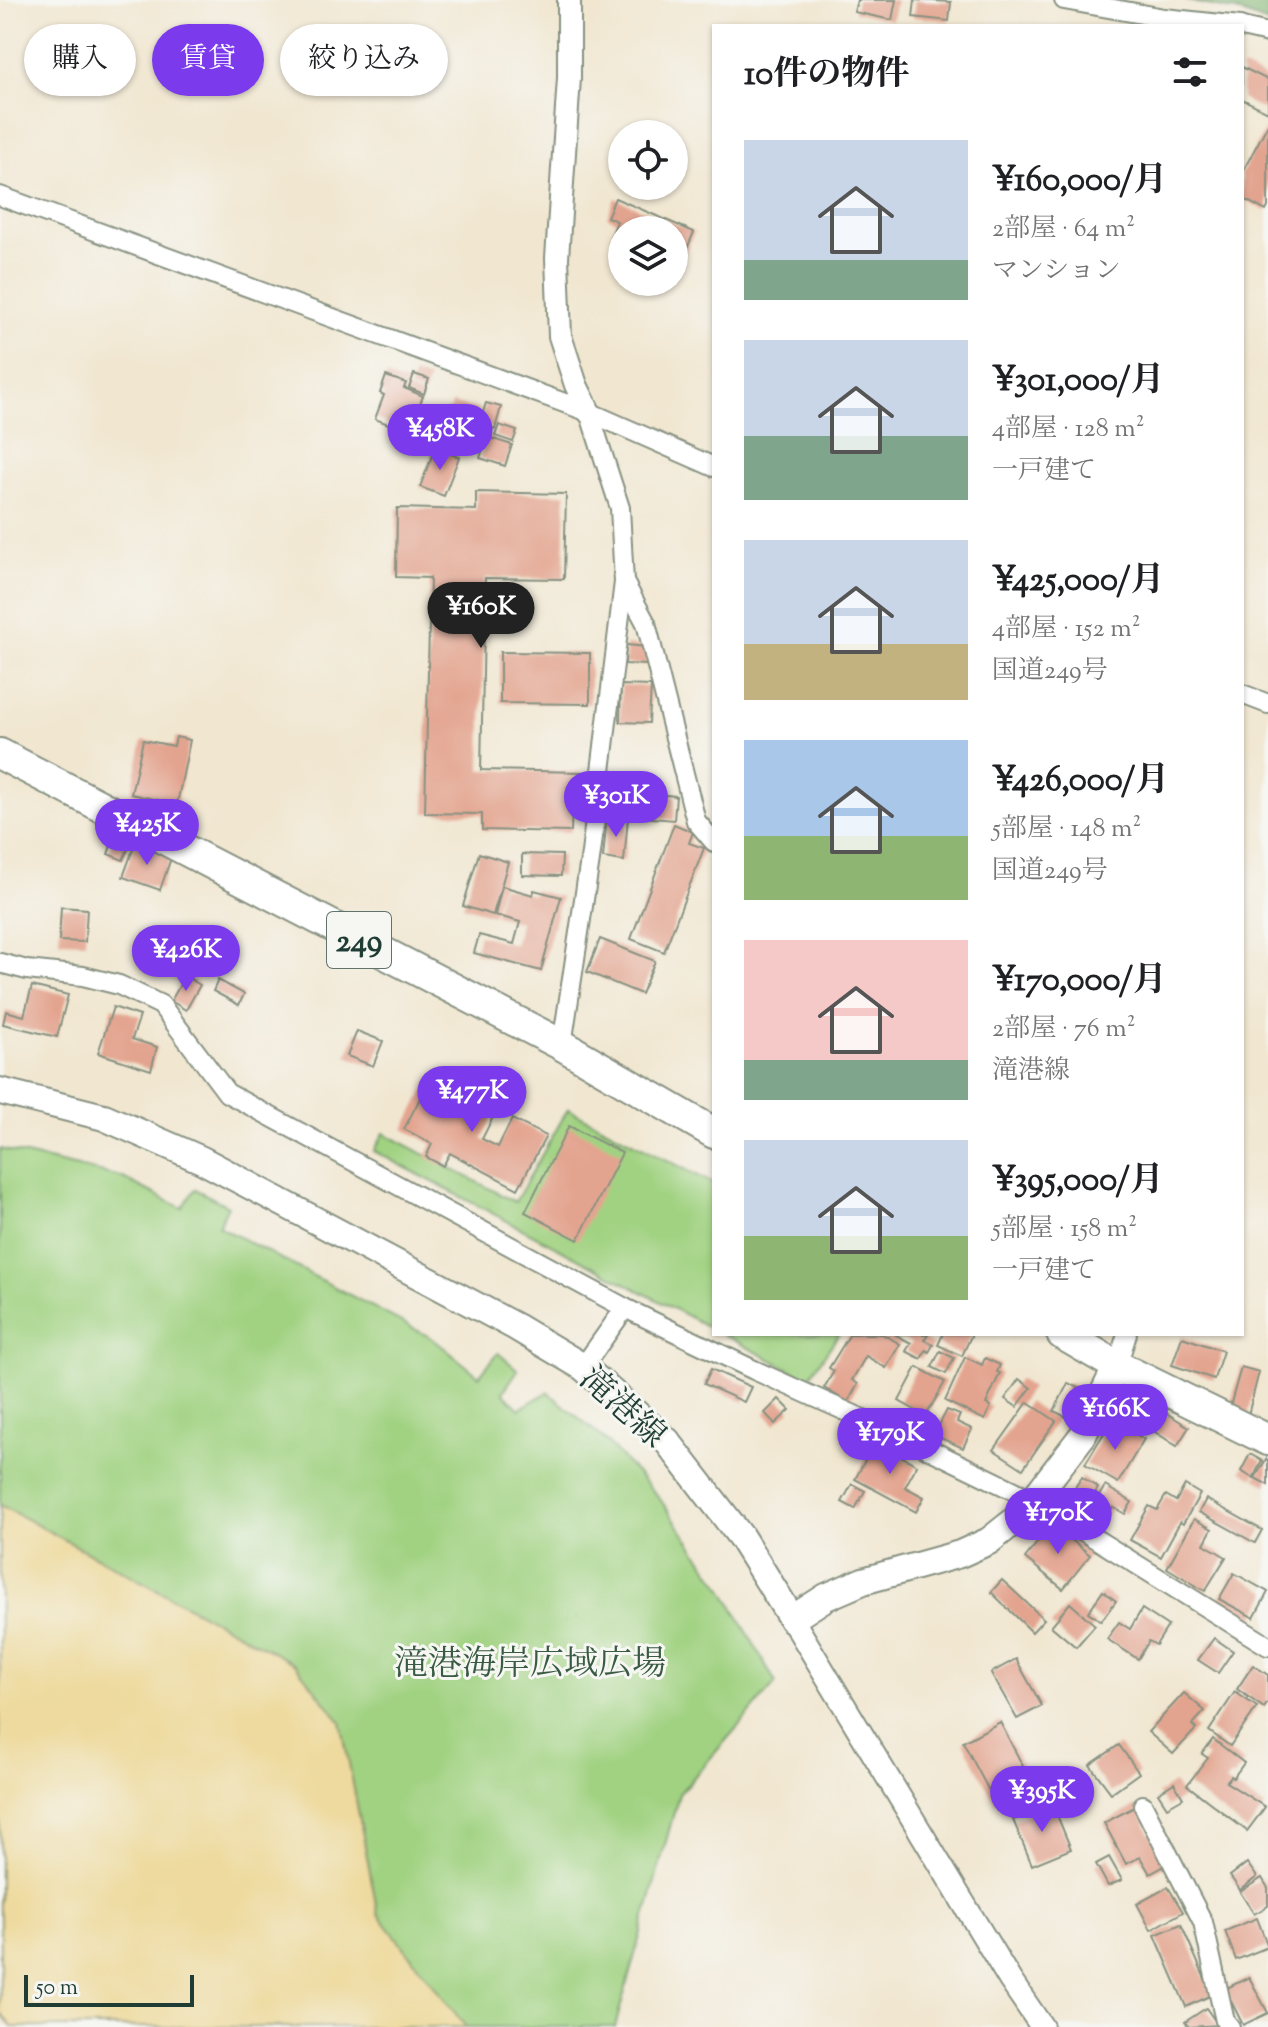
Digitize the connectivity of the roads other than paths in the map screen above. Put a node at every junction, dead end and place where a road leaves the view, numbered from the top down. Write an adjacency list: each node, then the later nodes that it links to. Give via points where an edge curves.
1 (569, 0): 7 (street, via 557,258 560,336)
2 (1064, 0): 3 (street)
3 (1222, 24)
4 (1244, 27): 5 (street)
5 (1268, 33)
6 (0, 196): 7 (street)
7 (589, 412): 8 (street); 9 (street, via 620,508)
8 (712, 466)
9 (624, 582): 13 (street, via 646,623 696,821); 15 (street)
10 (1244, 695): 11 (street)
11 (1268, 704)
12 (0, 754): 15 (highway, 249)
13 (712, 840)
14 (0, 963): 18 (street, via 119,985 161,1005 227,1093)
15 (562, 1045): 17 (highway, 249)
16 (0, 1091): 22 (main road, 滝港線, via 104,1117 202,1160)
17 (712, 1132)
18 (625, 1308): 22 (street); 24 (street)
19 (1065, 1336): 21 (highway)
20 (1126, 1336): 21 (street)
21 (1117, 1366): 23 (highway); 24 (main road, via 1083,1435)
22 (583, 1367): 25 (main road, 滝港線, via 667,1441 741,1537)
23 (1268, 1440)
24 (1033, 1500): 25 (main road, via 989,1541 863,1581); 26 (street)
25 (792, 1619): 28 (street)
26 (1268, 1646)
27 (1143, 1805): 29 (street, via 1203,1922)
28 (1042, 2027)
29 (1230, 2027)

